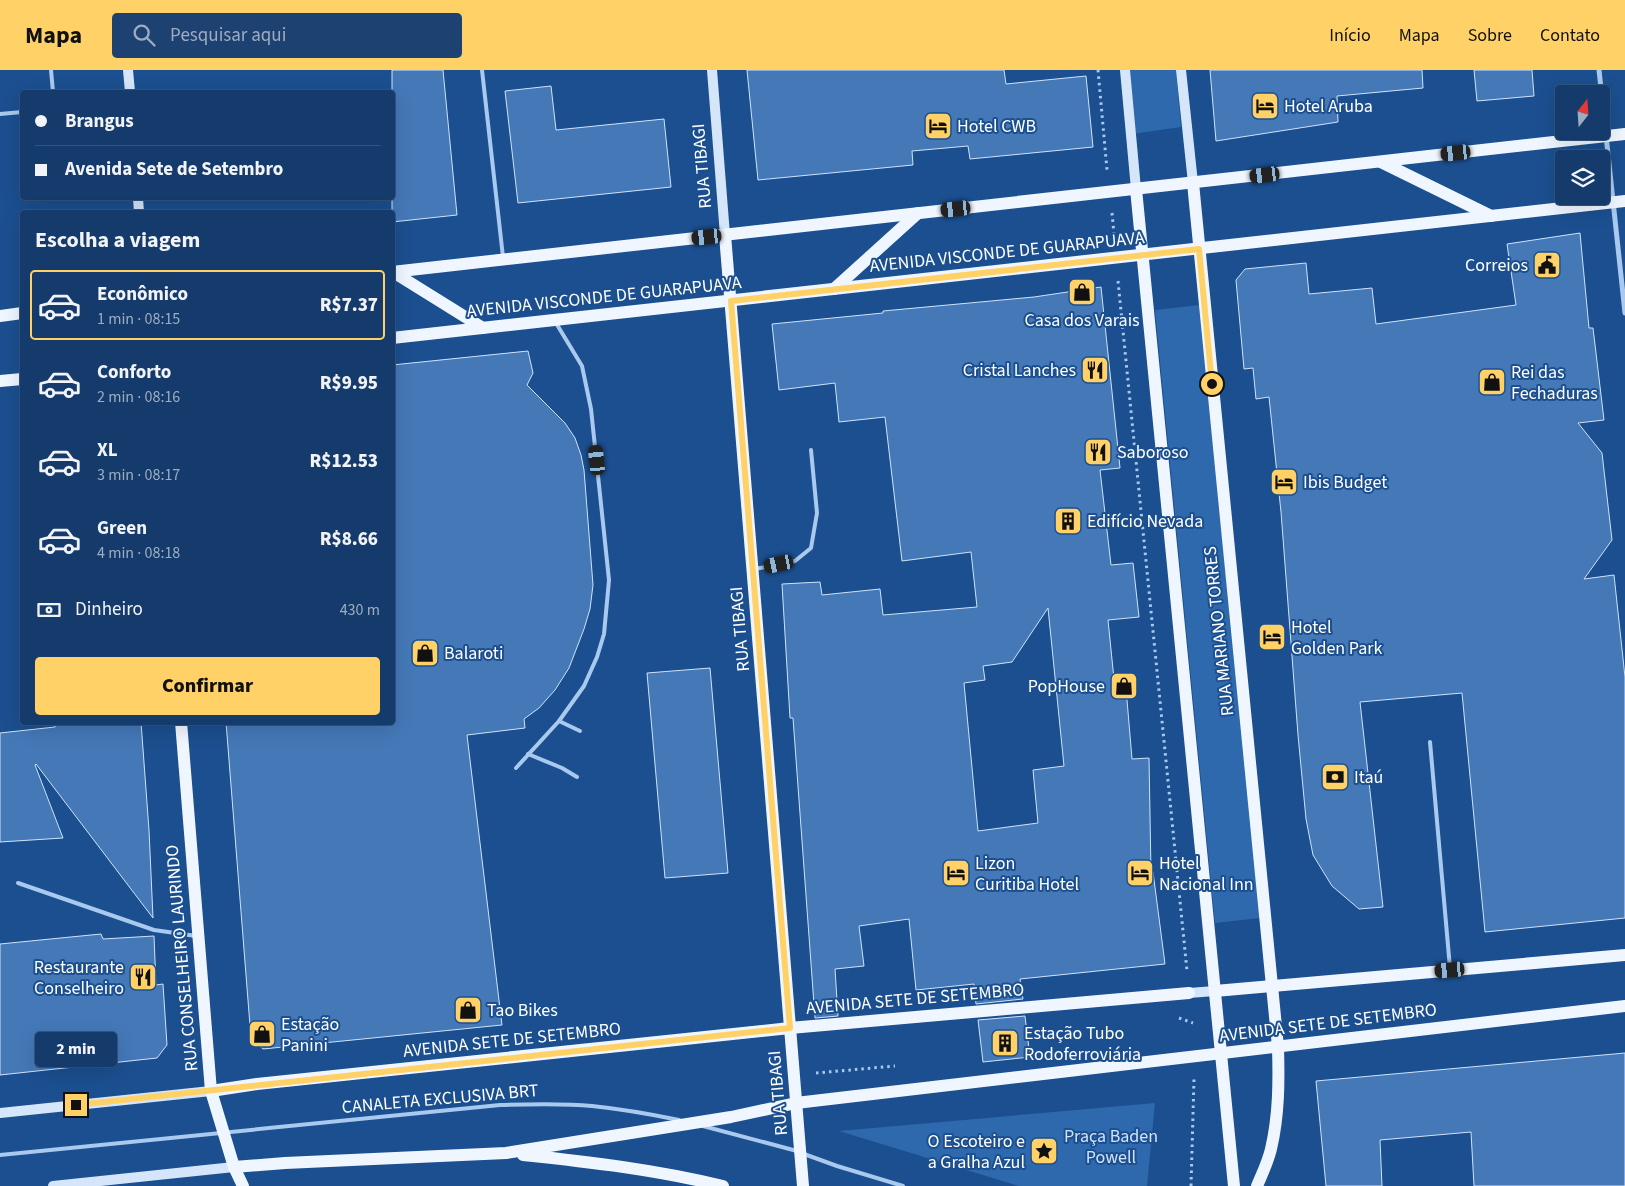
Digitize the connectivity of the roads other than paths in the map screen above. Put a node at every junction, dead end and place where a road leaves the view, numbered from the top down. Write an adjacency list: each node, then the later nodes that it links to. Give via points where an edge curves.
1 (51, 70): 9 (lane)
2 (128, 70): 10 (main road)
3 (482, 70): 26 (lane)
4 (712, 70): 23 (main road, RUA TIBAGI)
5 (1124, 70): 19 (main road)
6 (1182, 70): 18 (main road, RUA MARIANO TORRES)
7 (1599, 70): 8 (street)
8 (1601, 85)
9 (53, 90)
10 (130, 90)
11 (20, 112): 12 (lane)
12 (0, 114)
13 (1625, 134): 14 (main road)
14 (1610, 136)
15 (1571, 140): 17 (main road)
16 (1607, 140): 20 (street)
17 (1380, 162): 18 (main road); 22 (main road)
18 (1192, 184): 19 (main road); 24 (main road, RUA MARIANO TORRES)
19 (1136, 189): 21 (main road); 25 (main road)
20 (1619, 202): 22 (main road, AVENIDA VISCONDE DE GUARAPUAVA); 32 (street)
21 (918, 213): 23 (main road); 29 (main road)
22 (1491, 216): 24 (main road, AVENIDA VISCONDE DE GUARAPUAVA)
23 (725, 235): 26 (main road); 30 (main road, RUA TIBAGI)
24 (1199, 249): 25 (main road, AVENIDA VISCONDE DE GUARAPUAVA); 52 (main road, RUA MARIANO TORRES)
25 (1142, 254): 29 (main road, AVENIDA VISCONDE DE GUARAPUAVA); 53 (main road)
26 (503, 259): 27 (main road)
27 (395, 272)
28 (395, 273): 35 (main road)
29 (834, 289): 30 (main road, AVENIDA VISCONDE DE GUARAPUAVA)
30 (731, 301): 34 (main road, AVENIDA VISCONDE DE GUARAPUAVA); 40 (main road, RUA TIBAGI)
31 (20, 313): 33 (main road)
32 (1625, 313)
33 (0, 316)
34 (554, 320): 35 (main road, AVENIDA VISCONDE DE GUARAPUAVA); 41 (lane, via 582,366 591,410 609,580 604,634 597,657 584,686)
35 (483, 328): 36 (main road, AVENIDA VISCONDE DE GUARAPUAVA)
36 (395, 338)
37 (20, 379): 38 (main road)
38 (0, 381)
39 (811, 450): 40 (lane, via 817,513 811,548 795,561)
40 (753, 569): 56 (main road, RUA TIBAGI)
41 (559, 721): 43 (lane); 45 (lane)
42 (181, 725): 49 (main road, RUA CONSELHEIRO LAURINDO)
43 (580, 731)
44 (1430, 742): 51 (lane)
45 (528, 754): 46 (lane); 47 (lane)
46 (516, 768)
47 (577, 777)
48 (18, 883): 49 (lane, via 154,930)
49 (198, 936): 59 (main road, RUA CONSELHEIRO LAURINDO)
50 (1625, 955): 51 (main road, AVENIDA SETE DE SETEMBRO)
51 (1450, 970): 52 (main road, AVENIDA SETE DE SETEMBRO)
52 (1271, 986): 53 (main road, AVENIDA SETE DE SETEMBRO); 57 (main road, RUA MARIANO TORRES)
53 (1215, 991): 54 (main road, AVENIDA SETE DE SETEMBRO); 58 (main road)
54 (1189, 993): 56 (main road, AVENIDA SETE DE SETEMBRO)
55 (1625, 1006): 57 (main road, AVENIDA SETE DE SETEMBRO)
56 (790, 1028): 59 (main road, AVENIDA SETE DE SETEMBRO); 60 (main road, RUA TIBAGI)
57 (1278, 1047): 58 (main road, AVENIDA SETE DE SETEMBRO); 74 (main road, RUA MARIANO TORRES, via 1278,1106 1271,1151)
58 (1222, 1053): 60 (main road, AVENIDA SETE DE SETEMBRO); 73 (main road)
59 (211, 1091): 61 (main road, AVENIDA SETE DE SETEMBRO); 63 (main road, RUA CONSELHEIRO LAURINDO)
60 (796, 1103): 62 (main road, AVENIDA SETE DE SETEMBRO); 64 (main road, RUA TIBAGI)
61 (0, 1113)
62 (693, 1123): 63 (lane, CANALETA EXCLUSIVA BRT, via 642,1112 544,1104 500,1105); 64 (lane, CANALETA EXCLUSIVA BRT); 65 (main road, AVENIDA SETE DE SETEMBRO)
63 (223, 1132): 66 (lane, CANALETA EXCLUSIVA BRT); 67 (main road, RUA CONSELHEIRO LAURINDO)
64 (800, 1152): 71 (main road, RUA TIBAGI); 72 (lane, CANALETA EXCLUSIVA BRT)
65 (506, 1153): 67 (main road, AVENIDA SETE DE SETEMBRO); 70 (main road, via 614,1165)
66 (0, 1155)
67 (234, 1167): 68 (main road, AVENIDA SETE DE SETEMBRO); 69 (main road, RUA CONSELHEIRO LAURINDO)
68 (53, 1186)
69 (243, 1186)
70 (723, 1186)
71 (803, 1186)
72 (903, 1186)
73 (1234, 1186)
74 (1257, 1186)

